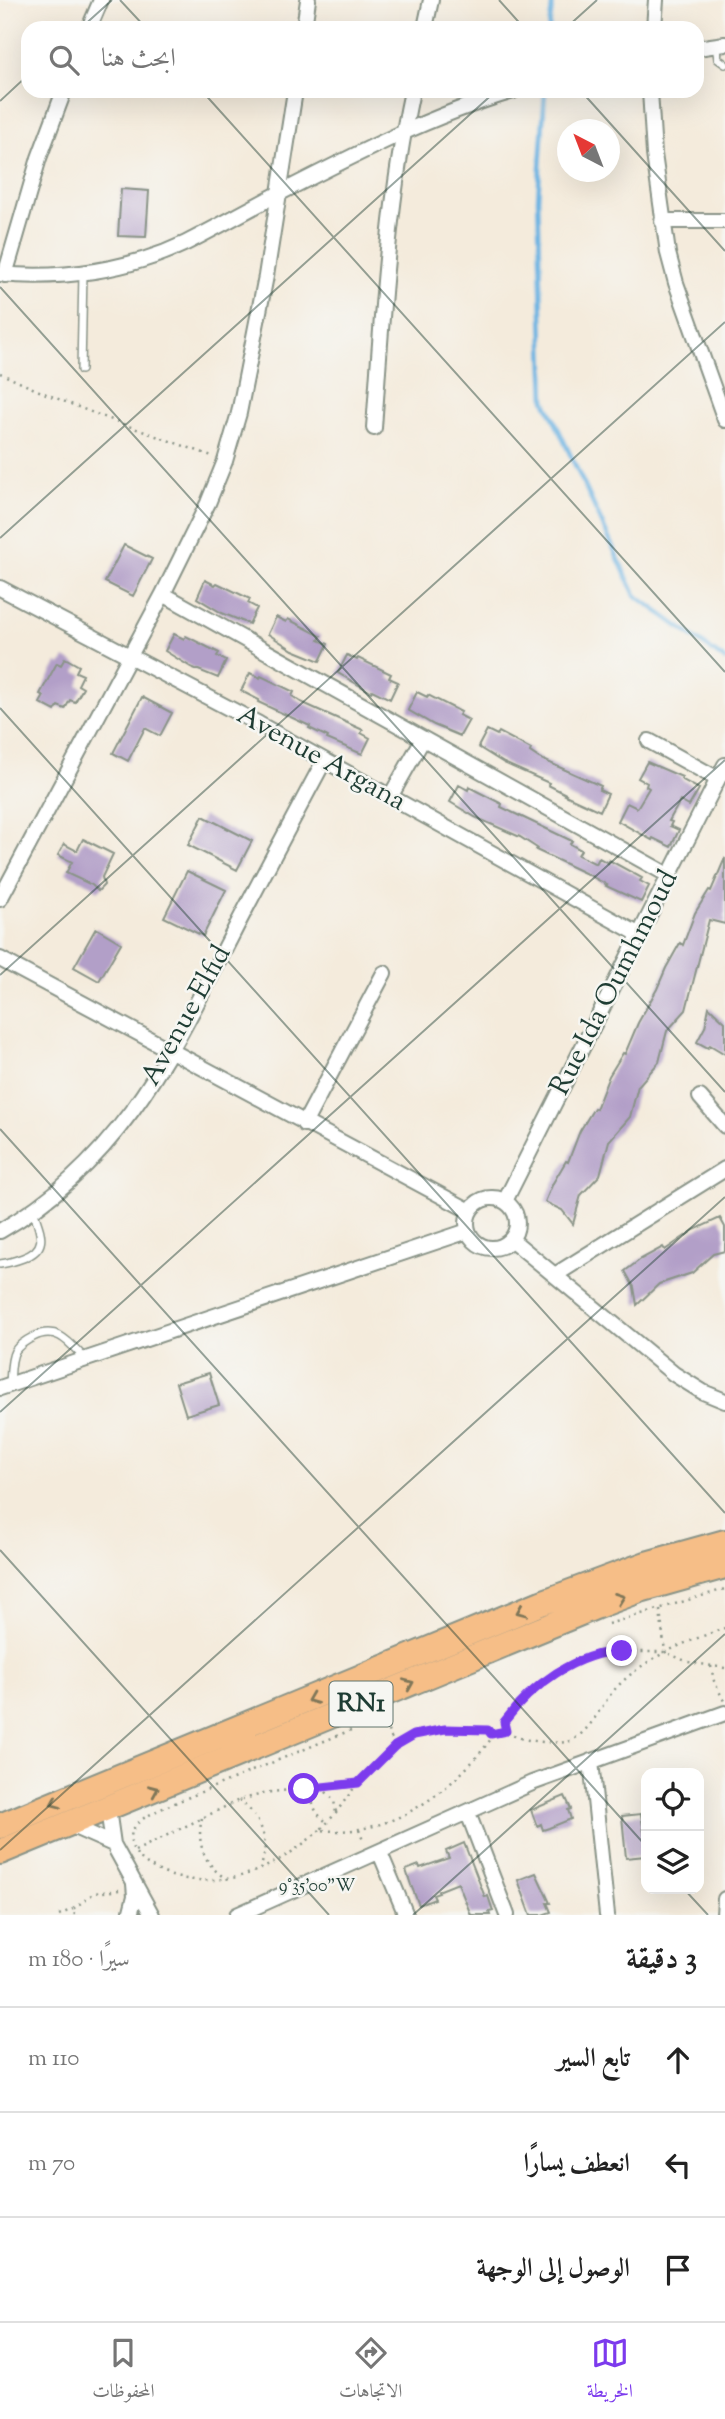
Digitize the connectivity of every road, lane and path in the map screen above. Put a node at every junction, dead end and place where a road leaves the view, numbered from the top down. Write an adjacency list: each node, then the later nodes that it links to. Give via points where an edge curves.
1 (101, 0): 5 (street)
2 (308, 0): 6 (street)
3 (431, 0): 7 (street)
4 (656, 0): 8 (street)
5 (92, 21)
6 (305, 21)
7 (426, 21)
8 (654, 21)
9 (720, 44): 10 (lane, via 718,59)
10 (725, 64)
11 (61, 98): 21 (street)
12 (294, 98): 17 (street)
13 (410, 98): 16 (street)
14 (494, 98): 16 (street)
15 (650, 98): 18 (street)
16 (403, 131): 17 (street); 26 (street, via 384,279)
17 (279, 194): 20 (street, via 184,244); 27 (street, via 239,413)
18 (662, 221): 19 (street); 24 (street, via 676,283)
19 (725, 221)
20 (83, 272): 21 (street); 22 (lane)
21 (2, 274)
22 (81, 370)
23 (0, 373): 27 (path, via 38,392)
24 (719, 384): 25 (street)
25 (725, 420)
26 (374, 428)
27 (225, 461): 29 (street)
28 (0, 588): 30 (street, Avenue Argana)
29 (163, 594): 30 (street); 31 (street)
30 (130, 657): 33 (street, Avenue Argana); 38 (street)
31 (423, 739): 36 (street); 37 (street)
32 (649, 741): 35 (street)
33 (324, 761): 36 (street, Avenue Argana); 42 (street, Avenue Elfid)
34 (725, 765): 35 (street, Rue Ida Oumhmoud)
35 (718, 779): 37 (street, Rue Ida Oumhmoud)
36 (390, 797): 39 (street, Avenue Argana)
37 (670, 876): 39 (street, Rue Ida Oumhmoud)
38 (0, 899)
39 (640, 935): 47 (street, Rue Ida Oumhmoud)
40 (0, 959): 42 (street)
41 (384, 973): 44 (street)
42 (171, 1052): 44 (street); 48 (street, Avenue Elfid, via 102,1149)
43 (700, 1097): 45 (street)
44 (304, 1124): 49 (street)
45 (725, 1126)
46 (725, 1169): 54 (street)
47 (505, 1201): 49 (street, via 481,1200); 52 (street, via 518,1223)
48 (33, 1209): 50 (street, Avenue Elfid); 53 (lane, via 40,1230 38,1251)
49 (470, 1212): 51 (street)
50 (0, 1231)
51 (468, 1231): 52 (street, via 487,1248 496,1249); 55 (street)
52 (512, 1240): 54 (street)
53 (0, 1264)
54 (555, 1275): 57 (street, via 674,1374)
55 (85, 1359): 56 (street); 56 (lane, via 59,1334 46,1332 16,1350)
56 (5, 1386)
57 (725, 1401)
58 (725, 1542): 85 (highway, RN1, one-way to 85, via 646,1564 541,1603)
59 (725, 1566): 79 (highway, RN1, one-way to 59, via 595,1607)
60 (725, 1589): 61 (path)
61 (659, 1609): 62 (path); 64 (path)
62 (604, 1625)
63 (725, 1628): 64 (path)
64 (665, 1652): 65 (path); 71 (path, via 611,1651 579,1659 515,1708 504,1722); 71 (path, via 626,1678 574,1739 560,1744)
65 (711, 1666): 66 (path); 67 (path)
66 (725, 1668)
67 (725, 1704)
68 (395, 1712): 70 (path)
69 (725, 1713): 74 (street)
70 (382, 1717): 73 (path); 88 (path, via 153,1812 134,1829)
71 (506, 1731): 72 (path)
72 (491, 1734): 73 (path, via 472,1728 445,1729 414,1735); 86 (path, via 464,1770 419,1806 365,1829)
73 (395, 1746): 75 (path)
74 (591, 1761): 80 (street); 102 (street)
75 (358, 1783): 76 (path); 81 (path)
76 (320, 1787): 77 (path); 81 (path, via 334,1800)
77 (312, 1788): 78 (path); 83 (path, via 313,1808)
78 (239, 1800): 82 (path); 91 (path, via 264,1831 266,1850)
79 (108, 1809): 84 (highway, RN1); 87 (street)
80 (468, 1813): 90 (street); 101 (street)
81 (336, 1814): 83 (path)
82 (202, 1818): 88 (path); 92 (path, via 203,1853 212,1868)
83 (328, 1823): 86 (path)
84 (71, 1825): 87 (street); 89 (highway, RN1)
85 (0, 1826)
86 (320, 1830): 91 (path)
87 (113, 1844): 93 (street)
88 (135, 1851): 92 (path, via 145,1864 172,1876)
89 (0, 1853)
90 (380, 1853): 99 (street); 100 (street)
91 (260, 1869): 92 (path)
92 (226, 1878)
93 (130, 1886): 94 (path, via 94,1893); 97 (street, via 135,1896); 98 (street)
94 (72, 1909): 95 (path); 96 (path)
95 (59, 1915)
96 (75, 1915)
97 (130, 1915)
98 (152, 1915)
99 (237, 1915)
100 (406, 1915)
101 (508, 1915)
102 (607, 1915)

